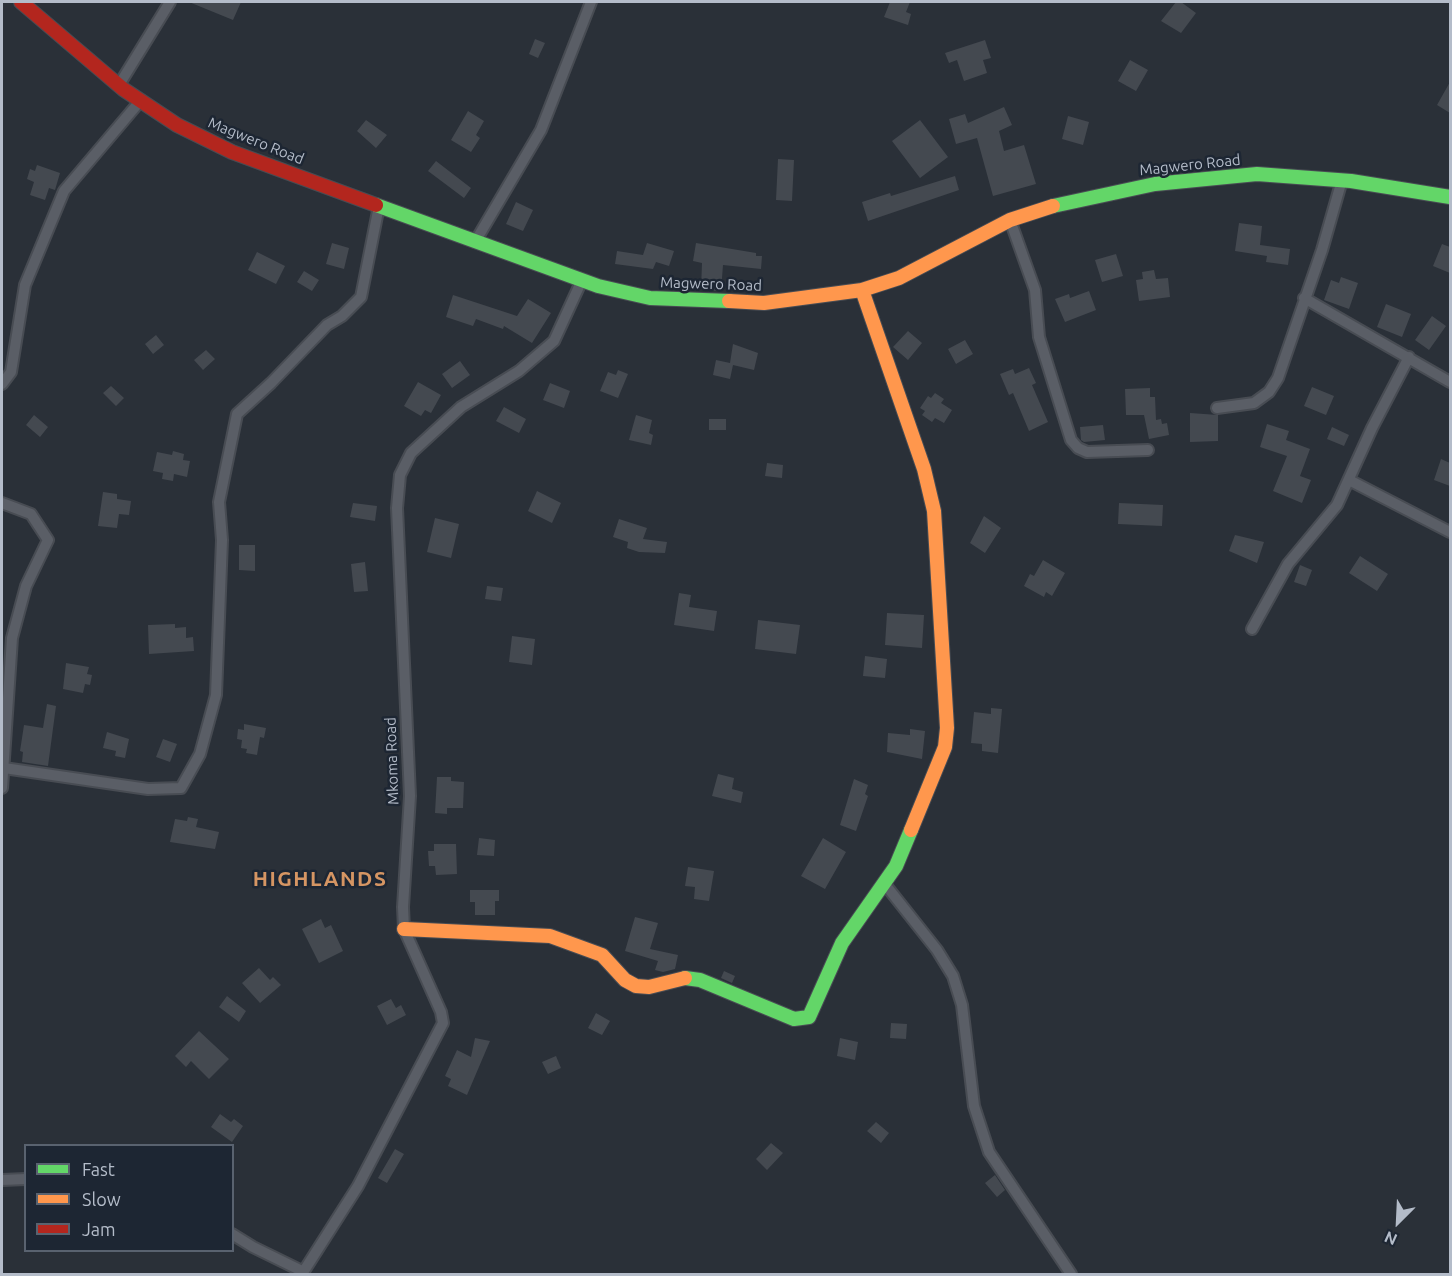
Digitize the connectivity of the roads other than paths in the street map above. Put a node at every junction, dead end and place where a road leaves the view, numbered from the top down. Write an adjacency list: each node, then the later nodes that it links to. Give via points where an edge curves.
1 (21, 2): 4 (street, Magwero Road)
2 (170, 2): 4 (street)
3 (591, 2): 10 (street, via 541,130)
4 (119, 85): 5 (street, Magwero Road)
5 (141, 100): 8 (street, Magwero Road, via 177,125 232,152); 16 (street, via 64,191 25,285 11,372)
6 (1342, 180): 7 (street, Magwero Road); 9 (street, Magwero Road, via 1257,174 1195,179 1106,192); 13 (street)
7 (1450, 197)
8 (379, 206): 10 (street, Magwero Road); 23 (street, via 362,297 327,325 237,414 219,502 222,540 216,695 200,754 181,788 148,789)
9 (1010, 220): 12 (street, Magwero Road, via 899,278); 18 (street, via 1035,290 1039,337 1071,440 1084,452)
10 (475, 242): 11 (street, Magwero Road)
11 (582, 280): 12 (street, Magwero Road, via 650,298 703,302 764,303); 26 (street, Mkoma Road, via 554,341 519,371 460,407 411,453 400,475 397,508 410,796)
12 (862, 290): 25 (street, via 924,469 934,511 947,728 936,771 896,866)
13 (1305, 298): 14 (street); 17 (street, via 1278,378 1269,392 1254,403)
14 (1409, 357): 15 (street); 19 (street)
15 (1450, 382)
16 (2, 384)
17 (1217, 408)
18 (1148, 450)
19 (1349, 480): 21 (street); 22 (street, via 1337,505 1288,564)
20 (2, 503): 23 (street, via 31,514 48,540 26,586 12,638)
21 (1450, 532)
22 (1252, 628)
23 (4, 768): 24 (street)
24 (2, 788)
25 (884, 883): 26 (street, via 842,943 809,1017 804,1020 700,980 681,977 649,987 636,986 602,955 550,936); 31 (street, via 953,976 962,1005 974,1106 989,1152)
26 (404, 928): 30 (street, Mkoma Road, via 443,1023 358,1186)
27 (24, 1179): 28 (street)
28 (2, 1180)
29 (234, 1235): 30 (street)
30 (302, 1273)
31 (1071, 1275)

